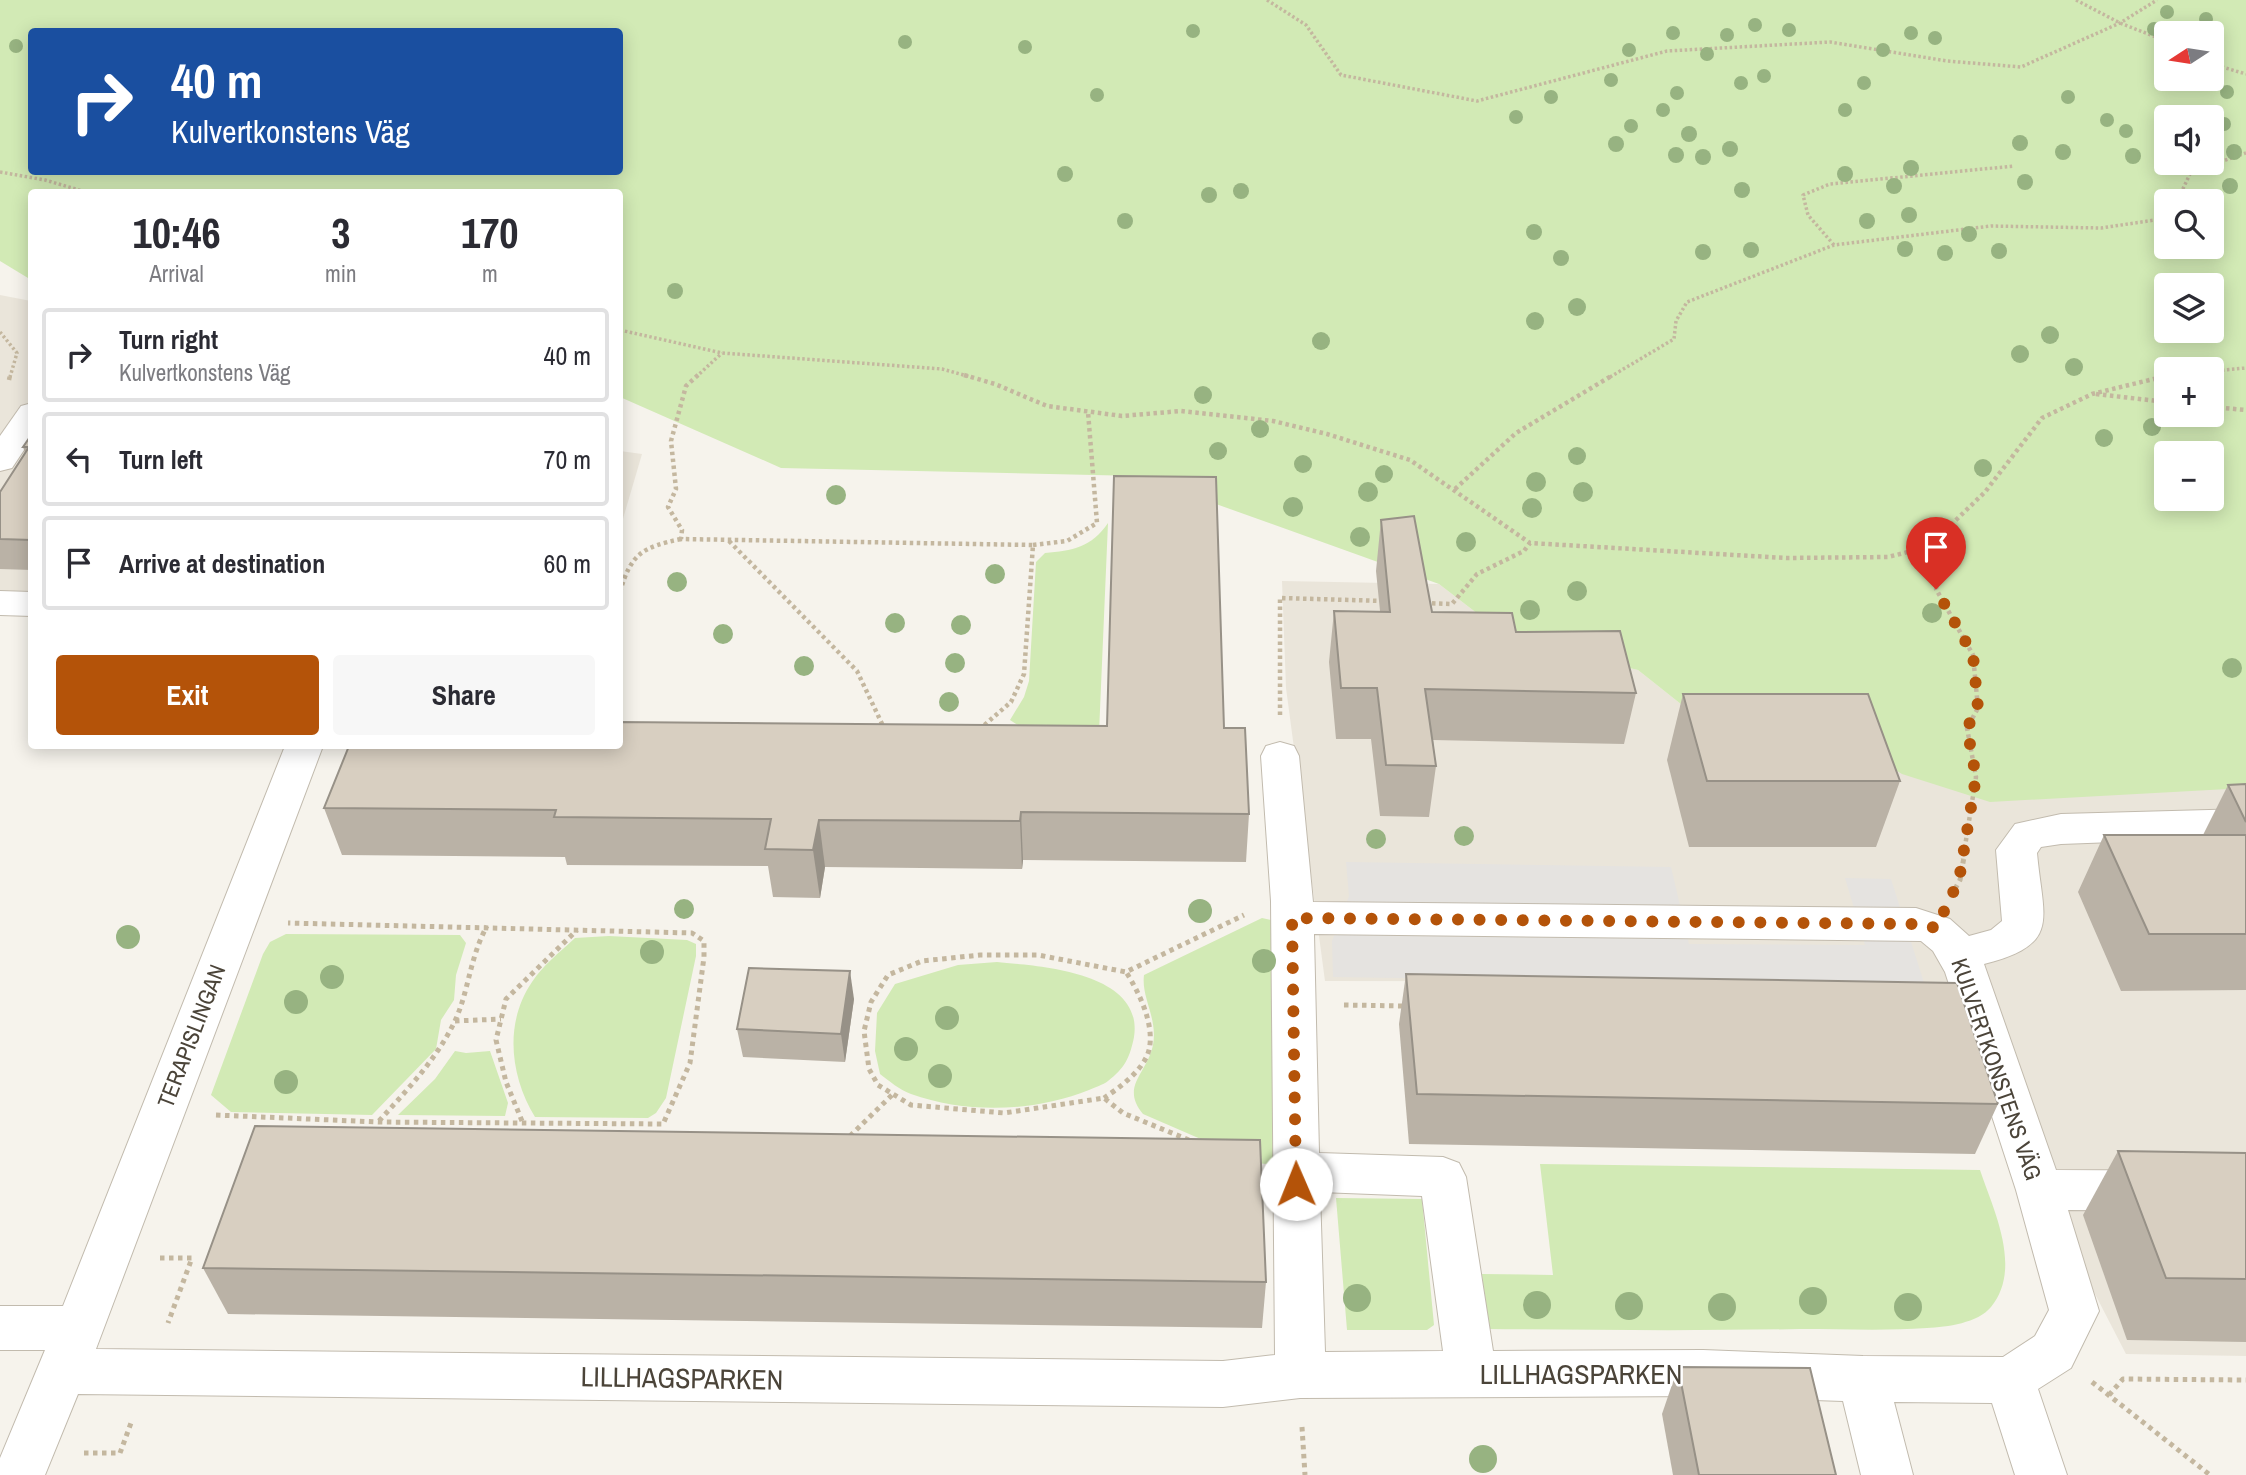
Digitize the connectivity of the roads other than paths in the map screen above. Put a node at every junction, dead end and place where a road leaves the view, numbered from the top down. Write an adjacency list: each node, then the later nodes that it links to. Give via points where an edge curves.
1 (28, 419): 2 (street)
2 (0, 461)
3 (0, 603): 4 (street)
4 (28, 604)
5 (303, 749): 14 (street, TERAPISLINGAN)
6 (1280, 757): 8 (street)
7 (2246, 823): 9 (street, via 2029,834 2016,850 2023,927 2004,943)
8 (1292, 909): 9 (street, via 1916,924); 10 (street)
9 (1947, 941): 11 (street, KULVERTKONSTENS VÄG, via 1973,993)
10 (1296, 1172): 15 (street, via 1443,1177); 16 (street)
11 (2039, 1190): 12 (street, KULVERTKONSTENS VÄG); 18 (street, KULVERTKONSTENS VÄG, via 2074,1311 2053,1352)
12 (2246, 1191)
13 (0, 1328): 14 (street, LILLHAGSPARKEN)
14 (72, 1350): 16 (street, LILLHAGSPARKEN, via 1223,1384); 19 (street, TERAPISLINGAN)
15 (1471, 1374): 16 (street, LILLHAGSPARKEN); 17 (street, LILLHAGSPARKEN, via 1703,1373)
16 (1300, 1375)
17 (1863, 1379): 18 (street, LILLHAGSPARKEN); 20 (street)
18 (2010, 1380): 21 (street)
19 (19, 1475)
20 (1887, 1475)
21 (2040, 1475)

